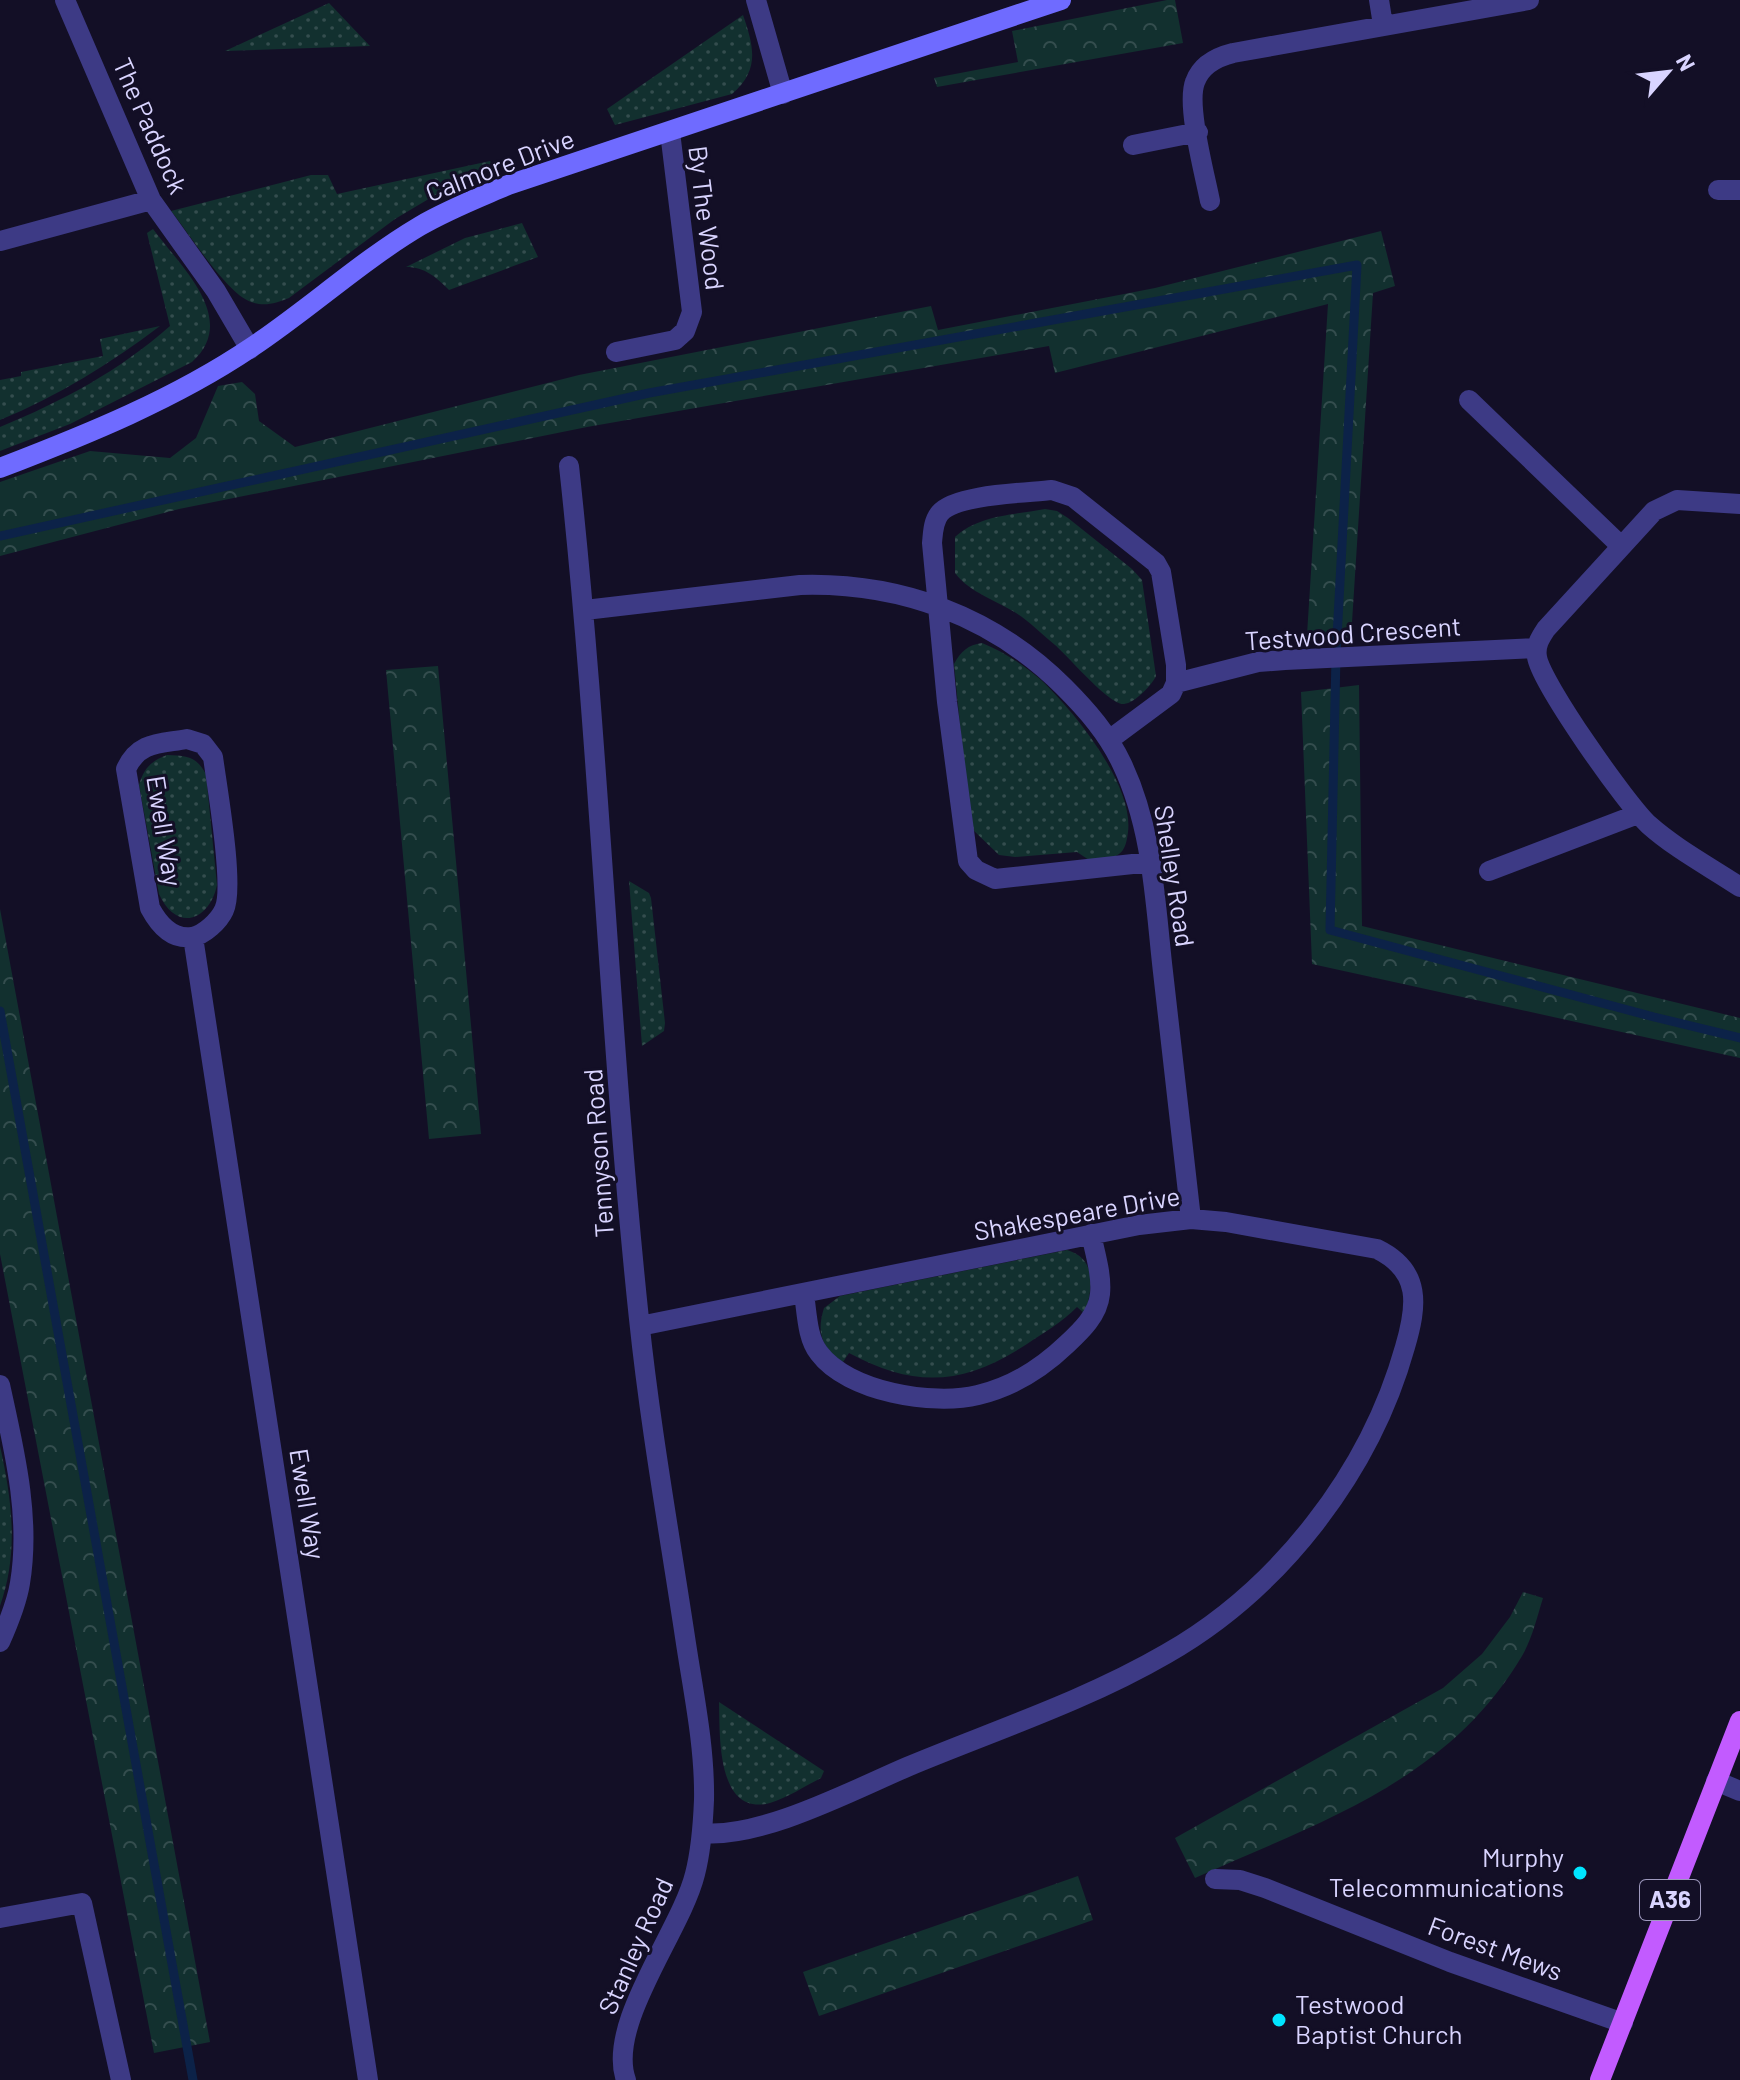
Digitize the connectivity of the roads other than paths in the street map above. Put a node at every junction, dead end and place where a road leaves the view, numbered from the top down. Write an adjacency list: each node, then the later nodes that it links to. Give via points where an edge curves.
1 (65, 0): 13 (street, The Paddock)
2 (756, 0): 7 (street)
3 (1061, 0): 7 (street, Calmore Drive)
4 (1379, 0): 6 (street)
5 (1529, 0): 6 (street)
6 (1383, 25): 9 (street, via 1214,59 1195,82)
7 (783, 94): 8 (street, Calmore Drive)
8 (670, 132): 16 (street, Calmore Drive, via 508,185 420,226); 17 (street, By The Wood, via 692,312 675,340)
9 (1198, 132): 10 (street); 14 (street)
10 (1133, 145)
11 (1718, 190): 12 (street)
12 (1740, 190)
13 (151, 200): 15 (street); 16 (street, The Paddock)
14 (1210, 201)
15 (0, 241)
16 (250, 349): 20 (street, Calmore Drive, via 172,394)
17 (616, 352)
18 (1469, 400): 22 (street)
19 (569, 466): 24 (street, Tennyson Road)
20 (0, 468)
21 (1740, 504): 22 (street, via 1692,499 1667,503)
22 (1621, 546): 25 (street, via 1546,629)
23 (937, 605): 24 (street, Shelley Road, via 904,595 800,585); 26 (street, via 932,543 938,515 975,499 1064,492 1156,563 1164,581); 27 (street, Shelley Road, via 1020,648 1087,710); 29 (street, via 968,861 995,879)
24 (585, 610): 36 (street, Tennyson Road)
25 (1536, 648): 26 (street, Testwood Crescent, via 1274,661); 28 (street, via 1549,687)
26 (1176, 683): 27 (street, via 1171,694)
27 (1109, 740): 29 (street, Shelley Road, via 1136,800)
28 (1638, 814): 30 (street); 31 (street)
29 (1151, 862): 33 (street, Shelley Road)
30 (1489, 871)
31 (1740, 887)
32 (193, 937): 32 (street, Ewell Way, via 214,925 225,909 229,887 213,757 203,744 187,739 145,747 132,755 126,769 150,908 159,924); 47 (street, Ewell Way)
33 (1191, 1219): 34 (street, Shakespeare Drive); 42 (street, Shakespeare Drive, via 1370,1246 1395,1261 1412,1286 1414,1316 1395,1377 1369,1438 1323,1513 1228,1612 1134,1671 781,1819 733,1833)
34 (1091, 1234): 35 (street, Shakespeare Drive); 35 (street, via 1100,1295 1086,1326 1032,1373 976,1396 921,1397 861,1383 818,1352)
35 (804, 1294): 36 (street, Shakespeare Drive)
36 (640, 1326): 42 (street, Tennyson Road, via 698,1726)
37 (0, 1385): 38 (street, via 23,1515 20,1584)
38 (0, 1642)
39 (1740, 1721): 40 (main road, A36)
40 (1716, 1781): 41 (street); 45 (main road, A36)
41 (1740, 1791)
42 (702, 1833): 48 (street, Stanley Road, via 695,1876 627,2025 622,2053)
43 (1215, 1879): 45 (street, Forest Mews, via 1265,1888)
44 (0, 1918): 46 (street, via 82,1903)
45 (1623, 2023): 49 (main road, A36)
46 (121, 2080)
47 (368, 2080)
48 (626, 2080)
49 (1600, 2080)

